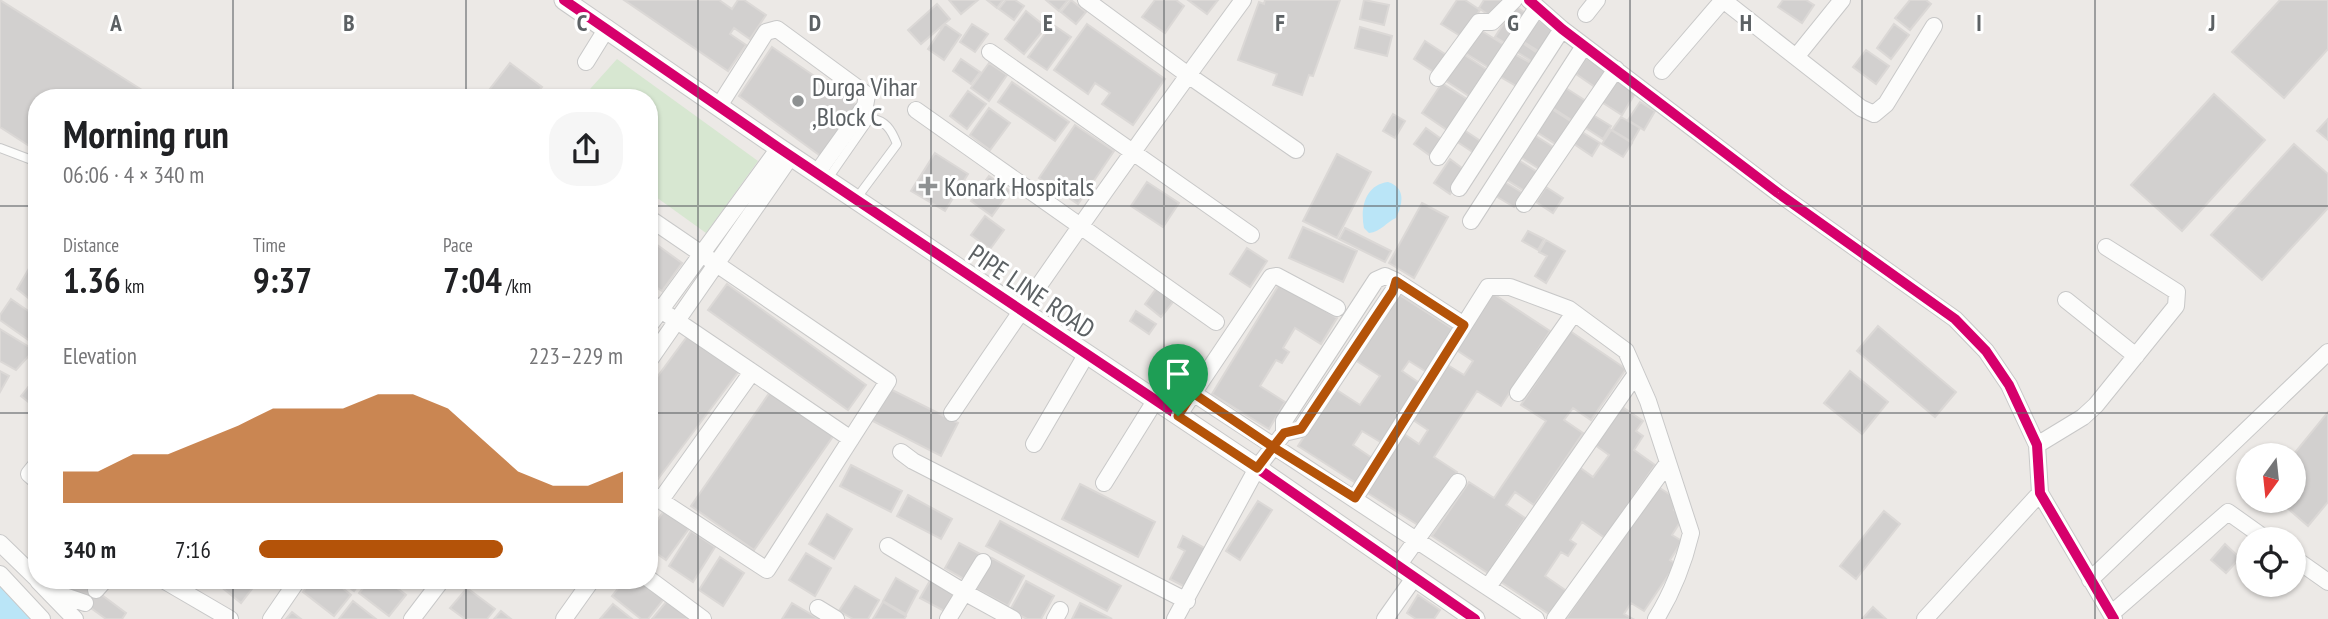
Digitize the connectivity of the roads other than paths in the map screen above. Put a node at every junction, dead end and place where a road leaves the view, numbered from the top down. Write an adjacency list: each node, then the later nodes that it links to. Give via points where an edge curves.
1 (1086, 0): 19 (street)
2 (1243, 0): 19 (street)
3 (1514, 0): 20 (street, via 1492,22 1479,22)
4 (1597, 0): 9 (street)
5 (1723, 0): 15 (street); 18 (street)
6 (1842, 0): 15 (street)
7 (578, 4): 11 (street, PIPE LINE ROAD)
8 (1533, 4): 12 (street); 27 (street)
9 (1586, 14)
10 (1934, 26): 15 (street, via 1886,104 1874,114)
11 (607, 28): 16 (street); 21 (street, PIPE LINE ROAD)
12 (1562, 29): 13 (street); 30 (street)
13 (1584, 46): 17 (street); 33 (street)
14 (990, 52): 25 (street)
15 (1796, 57)
16 (586, 62)
17 (1616, 69): 32 (street); 62 (street, via 1778,193 1955,319 1986,351 2009,385)
18 (1662, 71)
19 (1188, 75): 24 (street); 25 (street)
20 (1438, 78)
21 (719, 106): 26 (street, PIPE LINE ROAD); 29 (street, via 766,32 777,29 867,94 865,106)
22 (916, 110): 35 (street)
23 (0, 148): 28 (lane)
24 (1296, 150)
25 (1133, 151): 35 (street); 36 (street)
26 (785, 152): 29 (street, PIPE LINE ROAD); 38 (street, via 757,179); 39 (street)
27 (1438, 157)
28 (28, 159)
29 (822, 176): 31 (street, PIPE LINE ROAD); 31 (lane, via 870,118 880,120 891,128 897,144)
30 (1459, 188)
31 (856, 199): 44 (street, PIPE LINE ROAD)
32 (1524, 204)
33 (1471, 221)
34 (658, 224): 38 (street)
35 (1079, 227): 44 (street); 47 (street)
36 (1251, 235)
37 (2106, 247): 52 (street, via 2177,292 2176,306)
38 (702, 253): 39 (street); 41 (street)
39 (717, 263): 46 (street); 60 (street, via 888,381)
40 (2066, 300): 52 (street)
41 (658, 303)
42 (658, 308): 46 (street)
43 (1337, 308): 55 (street, via 1271,277)
44 (1020, 311): 51 (street, PIPE LINE ROAD); 58 (street)
45 (1574, 313): 48 (street, via 1510,286 1488,287); 54 (street, via 1626,351); 56 (street)
46 (677, 321): 49 (street); 53 (street)
47 (1216, 322)
48 (1464, 325): 63 (street, via 1396,281 1385,276 1376,280 1284,421 1284,433); 71 (street)
49 (658, 348)
50 (2328, 352): 83 (street)
51 (1086, 355): 57 (street, PIPE LINE ROAD); 61 (street)
52 (2136, 356): 62 (street, via 2090,411)
53 (752, 372): 60 (street); 69 (street)
54 (1636, 374): 65 (street); 86 (street)
55 (1193, 393): 59 (street); 63 (street)
56 (1518, 393)
57 (1155, 401): 59 (street, PIPE LINE ROAD); 68 (street)
58 (952, 413)
59 (1178, 416): 66 (street, PIPE LINE ROAD)
60 (851, 439): 72 (street, via 767,570)
61 (1034, 444)
62 (2037, 445): 70 (street)
63 (1273, 447): 66 (street); 71 (street)
64 (901, 452): 94 (street)
65 (1667, 464): 112 (street); 113 (street, via 1691,533)
66 (1257, 468): 79 (street, PIPE LINE ROAD); 94 (street)
67 (1458, 482): 74 (street)
68 (1104, 483)
69 (658, 493)
70 (2040, 494): 83 (street); 114 (street)
71 (1355, 498): 74 (street)
72 (658, 499)
73 (2249, 527): 97 (street, via 2228,512)
74 (1417, 540): 79 (street); 86 (street)
75 (0, 542): 80 (street)
76 (888, 545): 93 (street)
77 (983, 562): 93 (street)
78 (2306, 566): 84 (street)
79 (1397, 567): 82 (street, PIPE LINE ROAD)
80 (28, 571)
81 (0, 574): 98 (street)
82 (1414, 578): 109 (street); 110 (street, PIPE LINE ROAD)
83 (2090, 580): 97 (street)
84 (2328, 582)
85 (658, 586): 104 (street)
86 (1488, 587): 111 (street)
87 (46, 589): 99 (street)
88 (53, 589): 95 (street)
89 (179, 589): 100 (street)
90 (292, 589): 101 (street)
91 (435, 589): 102 (street)
92 (585, 589): 103 (street)
93 (964, 592): 106 (street); 107 (street)
94 (1187, 601): 108 (street)
95 (85, 603)
96 (818, 608): 105 (street)
97 (2112, 617)
98 (42, 619)
99 (75, 619)
100 (230, 619)
101 (271, 619)
102 (412, 619)
103 (564, 619)
104 (703, 619)
105 (836, 619)
106 (948, 619)
107 (1013, 619)
108 (1175, 619)
109 (1385, 619)
110 (1475, 619)
111 (1536, 619)
112 (1555, 619)
113 (1656, 619)
114 (1925, 619)

